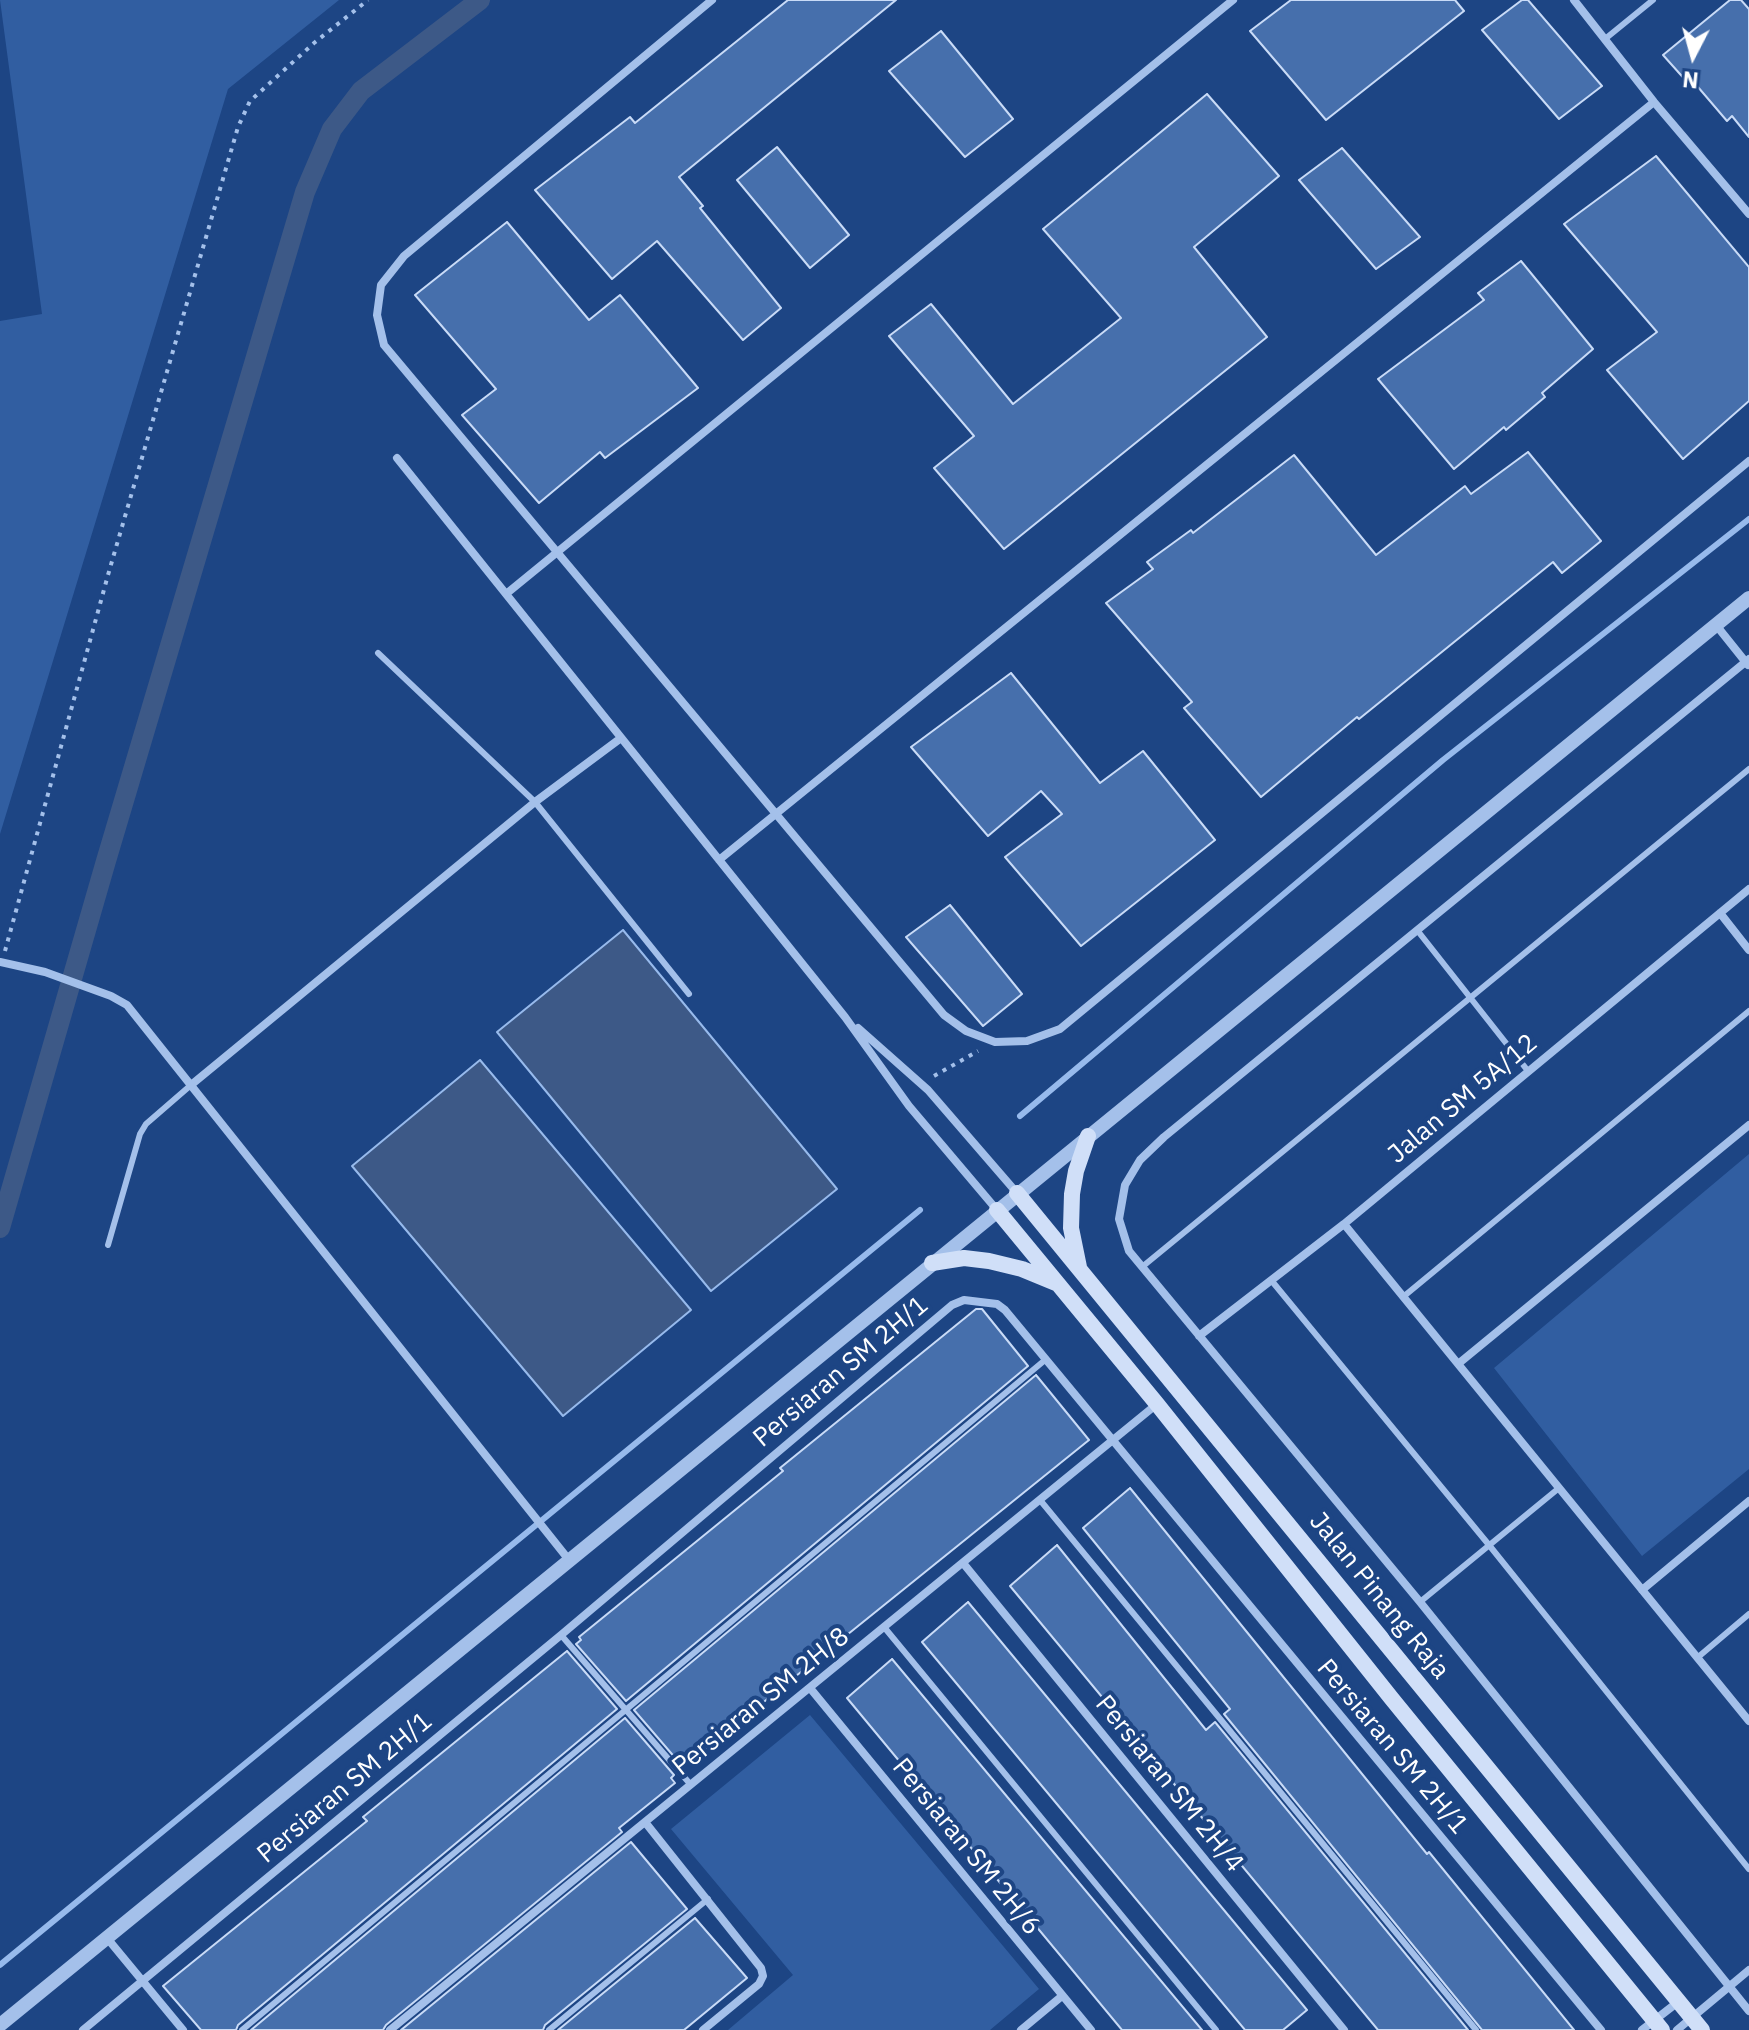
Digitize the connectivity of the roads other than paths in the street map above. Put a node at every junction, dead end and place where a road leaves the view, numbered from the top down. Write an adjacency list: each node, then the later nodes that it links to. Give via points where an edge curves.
1 (712, 0): 10 (street, via 404,256 381,285 377,315 384,345)
2 (1233, 0): 10 (street)
3 (1574, 0): 5 (street)
4 (1653, 0): 5 (lane)
5 (1605, 39): 6 (street)
6 (1654, 102): 7 (street); 19 (street)
7 (1749, 214)
8 (397, 458): 11 (street)
9 (1749, 461): 19 (street, via 1060,1029 1027,1041 995,1042 944,1015)
10 (559, 553): 11 (street); 19 (street)
11 (506, 594): 16 (street)
12 (1749, 598): 13 (street)
13 (1716, 625): 15 (street); 33 (street)
14 (378, 653): 18 (lane)
15 (1748, 662): 23 (street)
16 (621, 738): 18 (street); 20 (street)
17 (1749, 769): 27 (lane)
18 (535, 802): 26 (lane); 31 (street)
19 (777, 813): 20 (street)
20 (719, 860): 29 (street)
21 (1749, 889): 22 (street, Jalan SM 5A/12)
22 (1720, 913): 24 (street); 30 (street, Jalan SM 5A/12)
23 (1417, 930): 27 (lane); 39 (street, via 1140,1160 1125,1185 1119,1219 1129,1251)
24 (1749, 950)
25 (1, 962): 31 (street, via 45,972 127,1005)
26 (689, 994)
27 (1470, 998): 30 (lane); 39 (lane)
28 (1749, 1011): 43 (lane)
29 (845, 1017): 34 (street, via 921,1083); 35 (street, via 909,1106)
30 (1528, 1071): 36 (street, Jalan SM 5A/12)
31 (191, 1085): 37 (lane, via 140,1134); 53 (street)
32 (1749, 1125): 46 (street)
33 (1088, 1136): 34 (street); 40 (main road, via 1072,1194 1071,1228)
34 (1017, 1193): 35 (street); 40 (main road, Jalan Pinang Raja)
35 (997, 1210): 38 (street); 42 (main road)
36 (1344, 1224): 41 (street, Jalan SM 5A/12); 43 (street)
37 (108, 1245)
38 (932, 1263): 42 (main road, via 989,1261); 53 (street)
39 (1142, 1267): 44 (street)
40 (1080, 1270): 73 (main road, Jalan Pinang Raja)
41 (1271, 1280): 44 (street, Jalan SM 5A/12); 52 (lane)
42 (1058, 1283): 47 (main road)
43 (1403, 1297): 46 (street)
44 (1199, 1336): 56 (street)
45 (1045, 1360): 48 (street, Persiaran SM 2H/1); 59 (street, Persiaran SM 2H/1, via 997,1304 964,1300 952,1305); 62 (lane)
46 (1458, 1364): 49 (street)
47 (1157, 1404): 48 (street, Persiaran SM 2H/8); 77 (main road)
48 (1113, 1441): 50 (street, Persiaran SM 2H/8); 89 (street, Persiaran SM 2H/1)
49 (1559, 1488): 52 (lane); 55 (street)
50 (1040, 1500): 54 (street, Persiaran SM 2H/8); 88 (lane)
51 (1749, 1501): 55 (street)
52 (1489, 1545): 56 (lane); 66 (lane)
53 (569, 1560): 68 (street)
54 (963, 1563): 58 (street, Persiaran SM 2H/8); 78 (street, Persiaran SM 2H/4)
55 (1642, 1590): 60 (street)
56 (1420, 1602): 71 (street)
57 (1749, 1614): 60 (lane)
58 (884, 1627): 61 (street, Persiaran SM 2H/8); 87 (lane)
59 (561, 1635): 62 (lane); 70 (street, Persiaran SM 2H/1)
60 (1697, 1658): 63 (street)
61 (810, 1688): 64 (street, Persiaran SM 2H/8); 72 (street, Persiaran SM 2H/6)
62 (627, 1710): 64 (lane); 81 (lane)
63 (1749, 1721)
64 (691, 1785): 65 (street, Persiaran SM 2H/8)
65 (645, 1822): 67 (street); 82 (street, Persiaran SM 2H/8)
66 (1749, 1869)
67 (708, 1899): 83 (lane); 84 (street, via 763,1976)
68 (107, 1938): 70 (street); 76 (street)
69 (1749, 1970): 71 (street)
70 (143, 1981): 79 (street, Persiaran SM 2H/1); 80 (street)
71 (1729, 1987): 74 (street); 75 (street)
72 (1062, 1996): 85 (street); 86 (street, Persiaran SM 2H/6)
73 (1679, 2001): 75 (main road, Jalan Pinang Raja); 77 (street)
74 (1749, 2011)
75 (1697, 2024): 90 (street)
76 (0, 2025)
77 (1652, 2027)
78 (1342, 2029)
79 (83, 2030)
80 (183, 2030)
81 (242, 2030)
82 (390, 2030)
83 (549, 2030)
84 (703, 2030)
85 (1021, 2030)
86 (1091, 2030)
87 (1216, 2030)
88 (1476, 2030)
89 (1601, 2030)
90 (1677, 2030)

